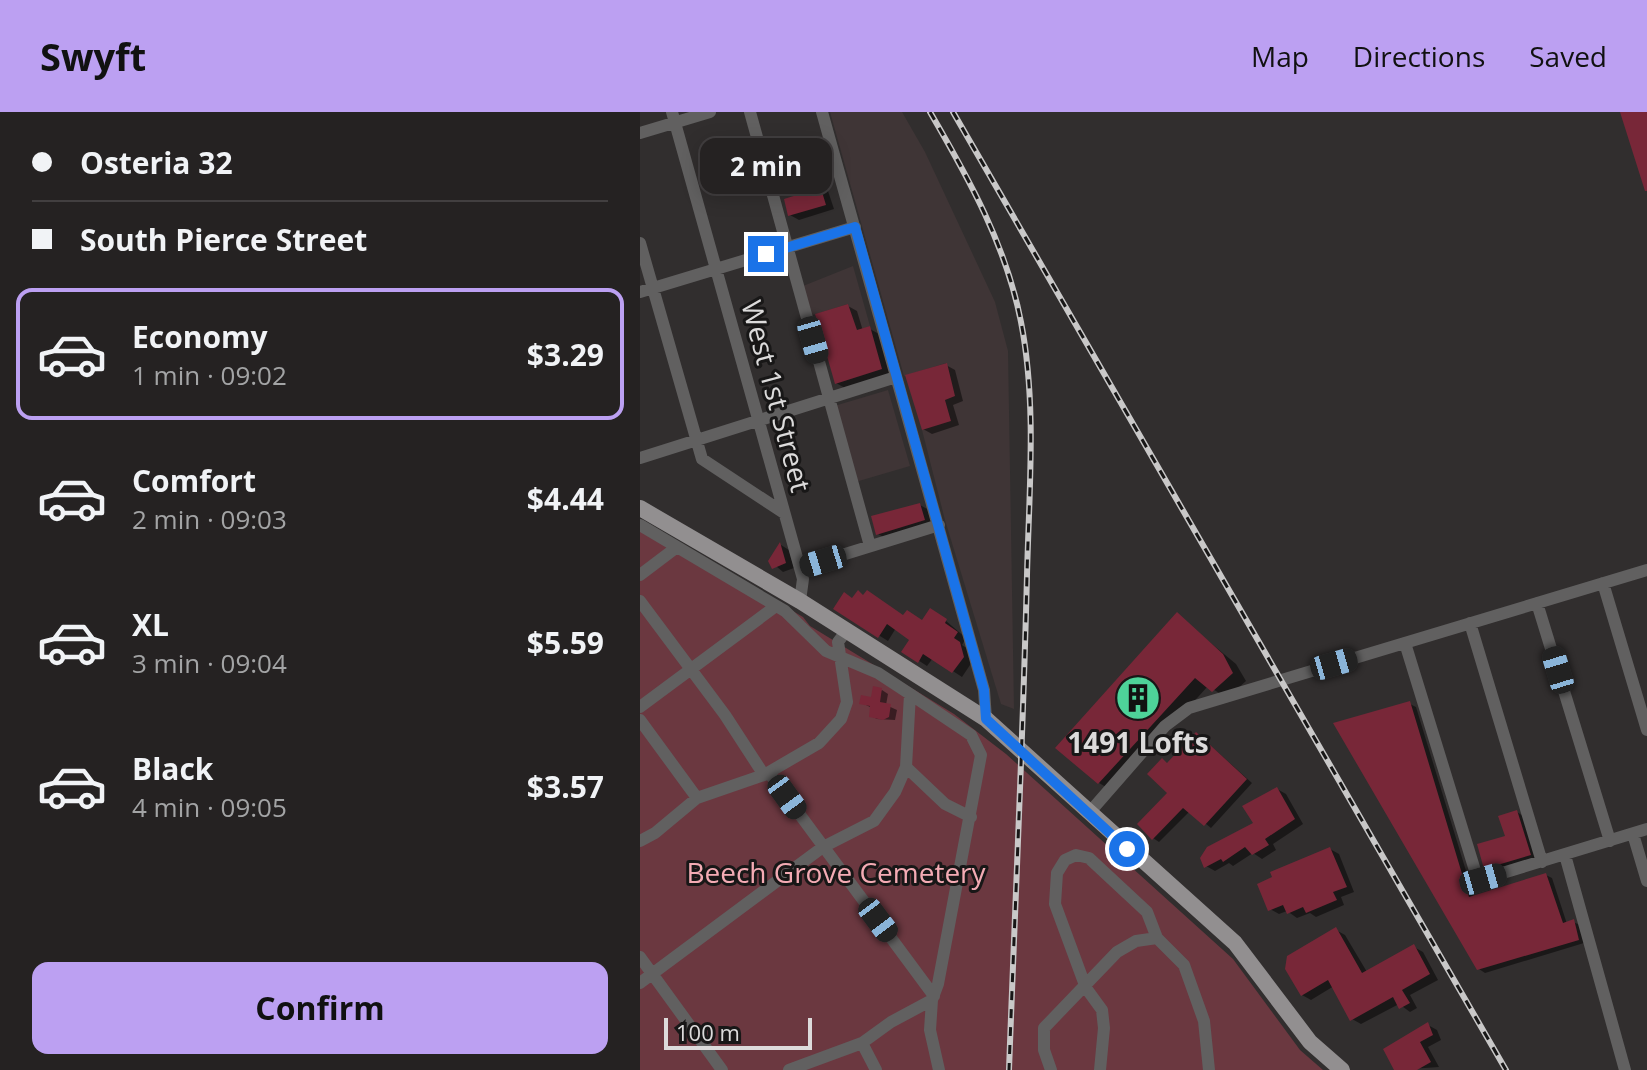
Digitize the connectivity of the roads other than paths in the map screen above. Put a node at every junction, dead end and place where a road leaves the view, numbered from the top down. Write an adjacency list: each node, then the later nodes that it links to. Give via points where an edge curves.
1 (710, 112): 4 (street)
2 (750, 112): 8 (street)
3 (822, 112): 6 (street)
4 (673, 117): 5 (street); 9 (street, West 1st Street)
5 (640, 133)
6 (855, 227): 8 (street); 12 (street)
7 (640, 243): 10 (street)
8 (787, 247): 9 (street); 13 (street)
9 (717, 269): 10 (street); 14 (street, West 1st Street)
10 (653, 288): 11 (street); 15 (street)
11 (640, 292)
12 (896, 377): 13 (street); 20 (street)
13 (829, 399): 14 (street); 21 (street)
14 (759, 422): 15 (street); 18 (street, West 1st Street)
15 (696, 442): 16 (street); 18 (street, via 702,459)
16 (640, 458)
17 (640, 508): 28 (main road)
18 (784, 513): 23 (street, West 1st Street)
19 (640, 525): 22 (street)
20 (939, 525): 21 (street); 38 (street, via 984,690)
21 (870, 546): 23 (street)
22 (677, 547): 25 (street); 30 (street)
23 (800, 568): 28 (street, West 1st Street)
24 (1647, 570): 26 (street)
25 (640, 575)
26 (1603, 583): 29 (street); 40 (street)
27 (640, 601): 35 (street)
28 (800, 601): 32 (main road)
29 (1537, 603): 31 (street); 49 (street)
30 (776, 606): 34 (street, via 817,646); 35 (street)
31 (1470, 623): 33 (street); 52 (street)
32 (847, 630): 34 (street, via 838,642); 38 (main road)
33 (1405, 643): 44 (street, via 1189,708 1165,726); 52 (street, via 1475,873 1483,879)
34 (842, 657): 36 (street); 42 (street, via 847,695 841,719 819,743)
35 (691, 670): 37 (street); 42 (street)
36 (910, 694): 41 (street); 45 (street, via 978,743 981,762)
37 (640, 707)
38 (986, 719): 44 (main road)
39 (640, 720): 43 (street)
40 (1647, 730)
41 (906, 767): 45 (street, via 945,804); 50 (street, via 874,821)
42 (766, 774): 43 (street); 50 (street)
43 (697, 798): 48 (street)
44 (1089, 813): 68 (main road, via 1235,943 1310,1042)
45 (971, 817): 59 (street)
46 (1647, 829): 47 (street)
47 (1633, 834): 49 (street); 53 (street)
48 (640, 841)
49 (1610, 841): 51 (street)
50 (823, 847): 56 (street); 59 (street)
51 (1565, 855): 52 (street); 69 (street)
52 (1542, 862)
53 (1647, 881)
54 (1157, 938): 58 (street, via 1128,944); 58 (street, via 1147,912 1101,868 1083,856 1065,860 1057,873 1055,904); 67 (street, via 1178,955 1191,977 1204,1021)
55 (640, 957): 56 (street)
56 (652, 974): 57 (street); 61 (street)
57 (640, 983)
58 (1086, 988): 65 (street, via 1043,1030); 66 (street, via 1104,1021)
59 (933, 998): 60 (street); 64 (street, via 930,1030)
60 (862, 1043): 62 (street); 63 (street)
61 (722, 1070)
62 (789, 1070)
63 (876, 1070)
64 (939, 1070)
65 (1051, 1070)
66 (1100, 1070)
67 (1209, 1070)
68 (1342, 1070)
69 (1625, 1070)

